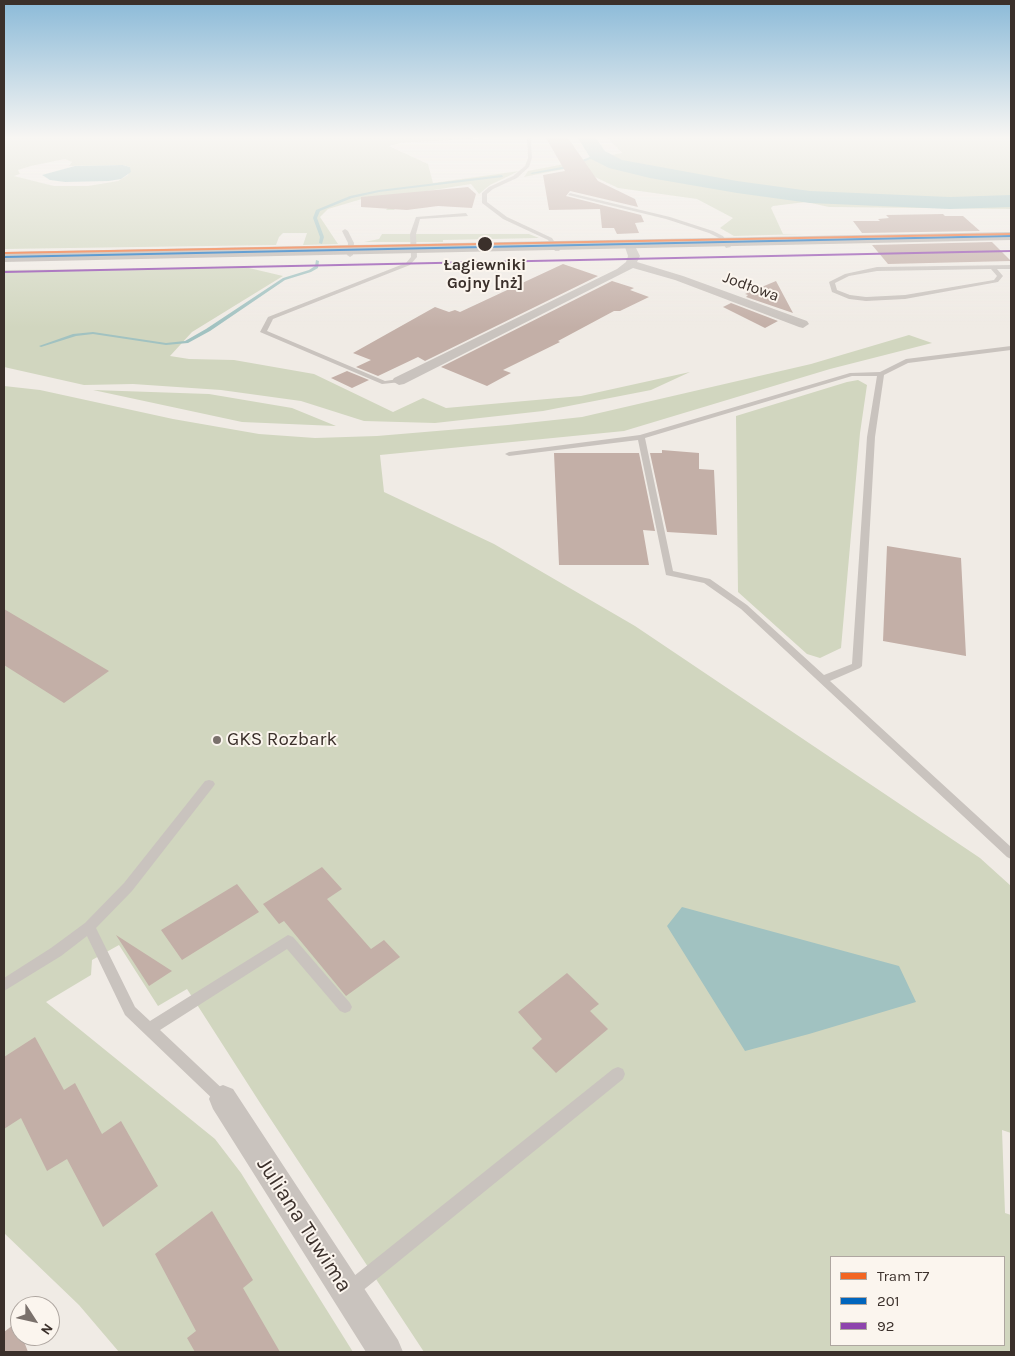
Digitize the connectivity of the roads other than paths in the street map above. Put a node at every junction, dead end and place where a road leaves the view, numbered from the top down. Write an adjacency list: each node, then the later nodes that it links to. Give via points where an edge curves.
1 (485, 201): 8 (lane, via 506,218 550,239)
2 (600, 201): 7 (lane, via 711,232)
3 (466, 216): 10 (lane, via 418,218 413,234)
4 (345, 231): 9 (lane, via 351,243)
5 (1011, 236): 7 (main road)
6 (1011, 241): 7 (main road)
7 (726, 244): 11 (main road)
8 (556, 248): 10 (main road); 11 (main road)
9 (350, 252): 10 (main road); 12 (main road); 13 (main road)
10 (414, 252): 19 (lane, via 408,264 270,318 263,332 384,383)
11 (630, 252): 16 (street, Jodłowa, via 679,278); 19 (street, via 621,271)
12 (4, 257)
13 (4, 262)
14 (1011, 267): 15 (lane)
15 (992, 268): 15 (lane, via 877,269 847,275 832,282 834,291 849,297 905,297 996,281 1000,276)
16 (803, 324)
17 (1011, 348): 18 (lane, via 906,361)
18 (881, 374): 20 (lane, via 852,374); 22 (lane, via 871,437 857,666)
19 (399, 381)
20 (641, 437): 21 (lane); 22 (lane, via 669,573 707,581 736,602)
21 (509, 454)
22 (822, 680): 24 (lane)
23 (208, 784): 25 (lane, via 128,887)
24 (1011, 854)
25 (88, 927): 26 (lane); 28 (lane, via 130,1011)
26 (4, 985)
27 (345, 1007): 28 (lane, via 288,941)
28 (149, 1029): 30 (lane)
29 (618, 1074): 31 (lane)
30 (223, 1099): 31 (street, Juliana Tuwima)
31 (347, 1292): 32 (street, Juliana Tuwima)
32 (386, 1352)

